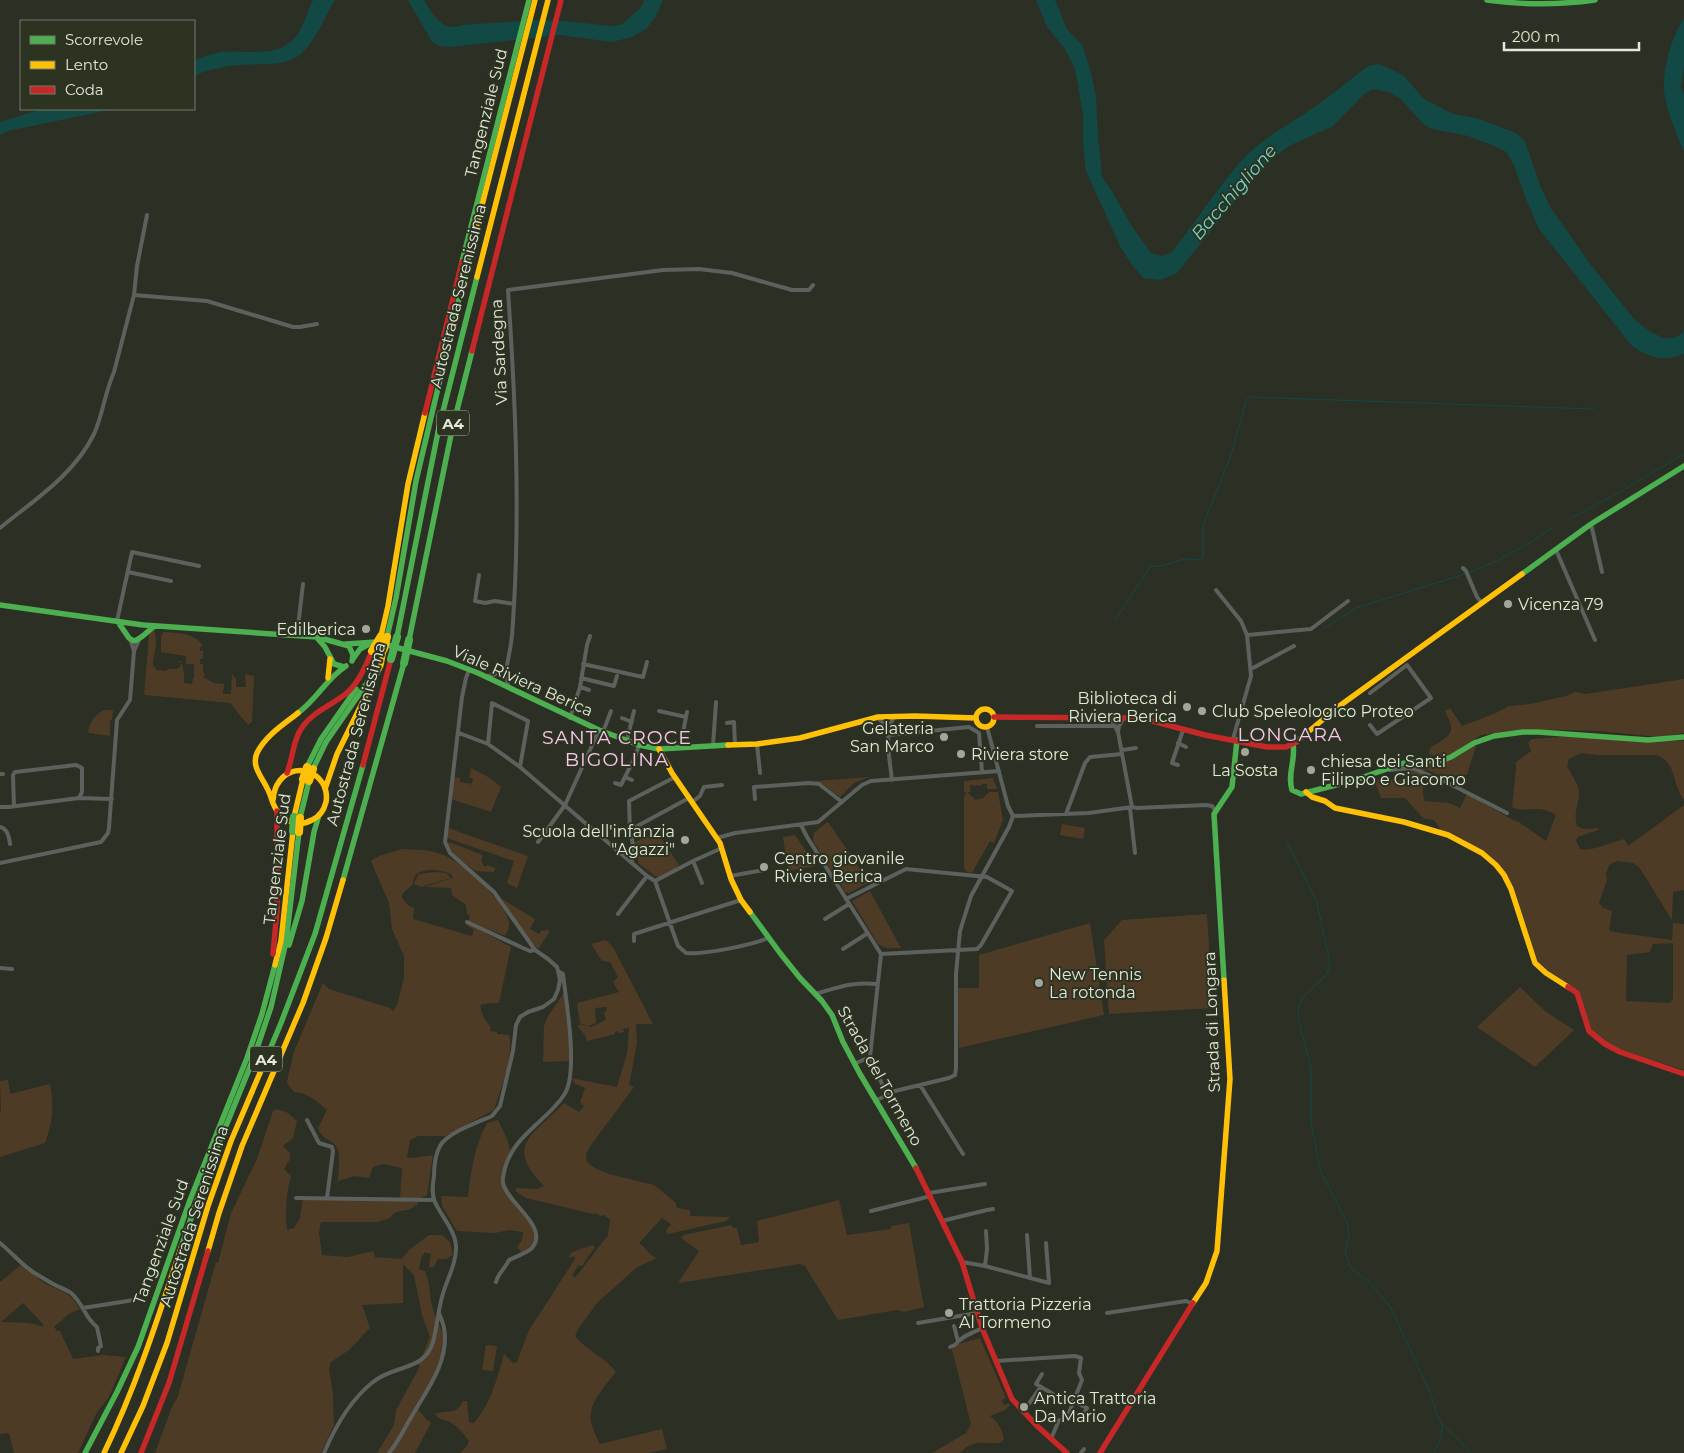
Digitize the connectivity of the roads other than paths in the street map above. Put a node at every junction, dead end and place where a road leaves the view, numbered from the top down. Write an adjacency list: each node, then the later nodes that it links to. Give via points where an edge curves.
1 (529, 0): 7 (main road, Tangenziale Sud)
2 (535, 0): 7 (main road, Tangenziale Sud)
3 (548, 0): 222 (main road, Autostrada Serenissima / A4, bridge, via 439,427 392,659 314,934 285,1015 231,1141 167,1343)
4 (560, 0): 223 (main road, Autostrada Serenissima / A4, bridge, via 452,430 404,663 379,756 326,938 303,1003 242,1146 219,1213 180,1350)
5 (1487, 0): 6 (main road, via 1519,3)
6 (1595, 0)
7 (528, 14): 34 (main road, Tangenziale Sud, via 453,297 408,484)
8 (147, 215): 10 (street)
9 (813, 285): 26 (street, Via Sardegna, via 809,290 792,290 732,273 699,269 663,270 508,290 517,488)
10 (134, 295): 11 (street, via 207,301 293,327); 14 (street, via 114,372 95,431 83,454 54,484)
11 (317, 324)
12 (1684, 466): 13 (main road)
13 (1591, 524): 15 (main road); 19 (street)
14 (0, 528)
15 (1556, 550): 25 (main road); 39 (street)
16 (199, 566): 18 (street, via 132,552)
17 (1464, 570): 25 (street)
18 (128, 572): 21 (street); 28 (street)
19 (1602, 572)
20 (479, 575): 26 (street, via 475,601)
21 (170, 581)
22 (303, 584): 32 (street)
23 (1216, 590): 33 (street)
24 (1348, 601): 33 (street, via 1311,629)
25 (1482, 603): 46 (main road)
26 (514, 604): 49 (street, Via Sardegna, via 512,643)
27 (0, 605): 28 (main road, Viale Riviera Berica)
28 (117, 622): 29 (main road, Viale Riviera Berica); 36 (main road, via 124,627)
29 (136, 624): 30 (main road, Viale Riviera Berica); 31 (main road, via 143,627); 36 (main road, via 127,628)
30 (156, 625): 31 (main road); 32 (main road, Viale Riviera Berica)
31 (144, 633): 38 (main road)
32 (296, 635): 37 (main road, Viale Riviera Berica)
33 (1247, 635): 50 (street)
34 (384, 636): 42 (main road, bridge); 42 (main road, Tangenziale Sud, bridge)
35 (590, 636): 48 (street)
36 (128, 637): 38 (main road); 43 (street)
37 (312, 637): 40 (main road, Viale Riviera Berica); 44 (main road, via 324,644)
38 (139, 640): 43 (street)
39 (1595, 640)
40 (344, 644): 42 (main road, Viale Riviera Berica); 44 (main road, via 335,645); 47 (main road, via 353,651)
41 (1294, 646): 50 (street)
42 (376, 648): 47 (main road, via 360,649); 51 (main road, Viale Riviera Berica, via 434,656); 108 (main road, via 348,692 301,727 292,760); 115 (main road, via 383,657 337,754); 138 (main road, Tangenziale Sud, bridge, via 370,678 310,768)
43 (134, 651): 120 (street, via 130,700 117,720)
44 (330, 657): 47 (main road, via 338,667); 57 (main road, via 330,674)
45 (647, 662): 48 (street, via 643,678)
46 (1405, 662): 60 (street); 77 (street, via 1432,698 1377,734); 92 (main road, via 1326,715)
47 (349, 664): 57 (main road, via 332,676)
48 (583, 664): 55 (street)
49 (506, 666): 52 (street, Via Sardegna); 56 (street, Via Sardegna)
50 (1251, 669): 87 (street)
51 (469, 670): 53 (main road, Viale Riviera Berica); 84 (street, via 462,698)
52 (503, 670): 53 (street); 56 (street, Via Sardegna)
53 (483, 676): 56 (main road, Viale Riviera Berica)
54 (617, 676): 55 (street, via 614,686)
55 (581, 678): 58 (street)
56 (502, 682): 72 (main road, Viale Riviera Berica, via 510,690)
57 (324, 687): 106 (main road, via 314,700 260,746 254,760)
58 (580, 687): 59 (street); 72 (street)
59 (589, 690)
60 (1370, 693)
61 (716, 702): 95 (street)
62 (611, 711): 82 (street, Viale Riviera Berica)
63 (634, 711): 75 (street)
64 (659, 711): 67 (street)
65 (687, 712): 67 (street)
66 (895, 716): 68 (main road, Viale Riviera Berica); 74 (main road, Viale Riviera Berica); 85 (street)
67 (686, 717): 97 (street)
68 (878, 717): 85 (street); 90 (main road, Viale Riviera Berica, via 800,738)
69 (994, 717): 70 (main road, Viale Riviera Berica); 74 (main road, Viale Riviera Berica, via 983,709); 80 (main road)
70 (1110, 717): 71 (main road, Viale Riviera Berica); 79 (street)
71 (1126, 717): 81 (main road, Viale Riviera Berica); 83 (street)
72 (570, 718): 82 (main road, Viale Riviera Berica)
73 (622, 718): 75 (street)
74 (976, 718): 80 (main road, via 979,725)
75 (632, 722): 88 (street)
76 (727, 722): 94 (street, via 734,722)
77 (1370, 725)
78 (1037, 726): 79 (street)
79 (1115, 726): 83 (street)
80 (987, 727): 104 (street)
81 (1183, 730): 87 (main road, Viale Riviera Berica); 91 (street)
82 (601, 731): 88 (main road, Viale Riviera Berica); 125 (street)
83 (1118, 732): 100 (street)
84 (459, 733): 89 (street); 164 (street, via 445,842 450,853 494,892)
85 (888, 734): 105 (street, via 969,727 979,733); 112 (street)
86 (1684, 737): 103 (main road, via 1648,740 1538,732 1509,734 1483,739 1443,760 1407,762)
87 (1235, 740): 92 (main road, Viale Riviera Berica, via 1273,747); 129 (main road, via 1232,787)
88 (627, 741): 93 (main road, Viale Riviera Berica)
89 (488, 744): 102 (street); 102 (street, via 492,703 528,721)
90 (757, 744): 94 (main road, Viale Riviera Berica); 107 (street)
91 (1178, 744): 96 (street); 101 (street, via 1172,763)
92 (1293, 744): 117 (main road, via 1290,786 1296,792)
93 (639, 745): 99 (main road, Viale Riviera Berica); 109 (street, via 635,762)
94 (734, 745): 95 (main road, Viale Riviera Berica)
95 (713, 746): 97 (main road, Viale Riviera Berica)
96 (1186, 747)
97 (680, 748): 99 (main road, Viale Riviera Berica)
98 (1136, 748): 100 (street)
99 (659, 749): 110 (main road, Strada del Tormeno)
100 (1122, 752): 128 (street); 132 (street, via 1087,760)
101 (1178, 765)
102 (520, 767): 125 (street)
103 (1383, 770): 117 (main road); 131 (street, via 1412,768)
104 (999, 771): 105 (street); 134 (street)
105 (982, 772): 112 (street)
106 (258, 773): 108 (main road, via 269,780); 122 (main road)
107 (760, 773)
108 (284, 775): 115 (main road, via 300,770 313,773 323,782); 122 (main road, via 273,792)
109 (625, 777): 111 (street); 113 (street, via 621,785)
110 (675, 777): 123 (main road, Strada del Tormeno); 137 (street, via 630,800)
111 (632, 780)
112 (892, 780): 124 (street, via 870,781)
113 (616, 783)
114 (722, 784): 123 (street, via 704,787 700,796)
115 (325, 789): 133 (main road, via 326,802)
116 (82, 792): 118 (street); 119 (street); 126 (street, via 83,770 79,765 20,771 14,774)
117 (1306, 792): 176 (main road, via 1335,808 1437,831 1482,853 1496,865 1511,889 1535,963 1577,993 1593,1036 1620,1052)
118 (79, 798): 119 (street); 126 (street)
119 (90, 798): 120 (street)
120 (112, 799): 146 (street, via 108,833 101,842)
121 (755, 799): 124 (street, via 754,787 813,783 824,786)
122 (273, 800): 130 (main road)
123 (691, 800): 137 (street); 139 (main road, Strada del Tormeno)
124 (842, 802): 135 (street, via 818,822)
125 (565, 805): 140 (street); 145 (street)
126 (14, 806): 127 (street)
127 (0, 807)
128 (1131, 808): 129 (street, via 1206,805); 132 (street); 143 (street)
129 (1215, 810): 199 (main road, Strada di Longara, via 1230,1079 1217,1251 1208,1278)
130 (277, 811): 133 (main road, via 294,823 308,822); 173 (main road, via 277,910)
131 (1508, 813)
132 (1066, 814): 134 (street)
133 (320, 815): 167 (main road, via 302,901)
134 (1013, 816): 150 (street)
135 (801, 825): 139 (street); 153 (street)
136 (0, 827): 141 (street, via 8,834)
137 (630, 830): 145 (street, via 635,855)
138 (296, 832): 167 (main road, Tangenziale Sud); 173 (main road, Tangenziale Sud, via 281,941)
139 (717, 838): 142 (main road, Strada del Tormeno)
140 (538, 842)
141 (10, 844)
142 (722, 848): 144 (street); 149 (main road, Strada del Tormeno)
143 (1135, 852)
144 (693, 861): 151 (street); 152 (street)
145 (631, 862): 148 (street)
146 (0, 863)
147 (764, 870): 149 (street)
148 (647, 876): 151 (street); 156 (street)
149 (730, 876): 154 (main road, Strada del Tormeno)
150 (982, 876): 153 (street, via 906,869); 165 (street, via 966,911); 165 (street, via 1012,891 980,947)
151 (655, 881): 159 (street)
152 (702, 883)
153 (846, 899): 155 (street)
154 (741, 900): 159 (street); 161 (main road, Strada del Tormeno)
155 (849, 904): 157 (street); 160 (street)
156 (618, 914)
157 (825, 920)
158 (467, 922): 164 (street)
159 (670, 923): 161 (street, via 678,946 689,953); 162 (street, via 634,934)
160 (868, 933): 163 (street); 166 (street)
161 (768, 938): 172 (main road, Strada del Tormeno)
162 (634, 941)
163 (842, 949)
164 (534, 950): 170 (street)
165 (958, 950): 166 (street); 177 (street, via 956,1072 949,1078)
166 (881, 954): 171 (street)
167 (283, 961): 221 (main road, Tangenziale Sud, via 264,1029 195,1202 147,1352)
168 (0, 968): 169 (street)
169 (12, 969)
170 (558, 971): 186 (street, via 560,980 554,999 520,1017 516,1025 513,1051 496,1112 440,1144 434,1168); 197 (street, via 563,974 571,1074 566,1093 528,1130 505,1168 503,1182 506,1190 533,1226 537,1240 531,1249 509,1260)
171 (877, 984): 172 (street, via 845,985); 174 (street)
172 (816, 994): 175 (main road, Strada del Tormeno, via 832,1015)
173 (267, 1000): 220 (main road, Tangenziale Sud, via 138,1347)
174 (870, 1057): 175 (street); 178 (street)
175 (854, 1064): 179 (main road, Strada del Tormeno)
176 (1684, 1074)
177 (920, 1085): 178 (street); 181 (street)
178 (886, 1095): 179 (street)
179 (875, 1101): 183 (main road, Strada del Tormeno)
180 (307, 1120): 185 (street, via 319,1143 332,1147)
181 (963, 1154)
182 (985, 1184): 183 (street)
183 (930, 1195): 188 (street); 189 (main road, Strada del Tormeno)
184 (296, 1198): 185 (street)
185 (327, 1198): 186 (street)
186 (434, 1200): 201 (street, via 456,1247)
187 (993, 1210): 189 (street)
188 (871, 1211)
189 (942, 1221): 194 (main road, Strada del Tormeno)
190 (986, 1231): 195 (street)
191 (1027, 1236): 196 (street)
192 (0, 1244): 200 (street, via 48,1282 69,1292)
193 (1046, 1244): 196 (street, via 1049,1283)
194 (962, 1262): 195 (street); 202 (main road, Strada del Tormeno)
195 (985, 1266): 196 (street)
196 (1030, 1278)
197 (496, 1282)
198 (134, 1300): 200 (street)
199 (1193, 1304): 203 (street, via 1186,1301); 227 (main road, Strada di Longara)
200 (83, 1308): 209 (street, via 97,1327 101,1346)
201 (438, 1311): 224 (street, via 433,1342 425,1357 416,1364 386,1374 363,1390 349,1406); 225 (street, via 444,1328 443,1356 429,1390)
202 (977, 1313): 204 (street); 206 (main road, Strada del Tormeno)
203 (1107, 1313)
204 (918, 1323)
205 (954, 1326): 207 (street)
206 (982, 1328): 207 (street); 210 (main road, Strada del Tormeno)
207 (958, 1341): 208 (street)
208 (950, 1347)
209 (98, 1350)
210 (996, 1361): 214 (street, via 1081,1358 1079,1373 1082,1380); 215 (main road, Strada del Tormeno, via 1012,1399)
211 (1042, 1374): 212 (street, via 1036,1384)
212 (1040, 1388): 213 (street); 215 (street)
213 (1053, 1394)
214 (1073, 1401): 216 (street); 217 (street, via 1086,1408)
215 (1023, 1412): 219 (main road, Strada del Tormeno)
216 (1067, 1418)
217 (1082, 1418)
218 (1059, 1420): 219 (street)
219 (1051, 1439): 226 (main road, Strada del Tormeno)
220 (85, 1453)
221 (104, 1453)
222 (121, 1453)
223 (141, 1453)
224 (324, 1453)
225 (389, 1453)
226 (1067, 1453)
227 (1100, 1453)

